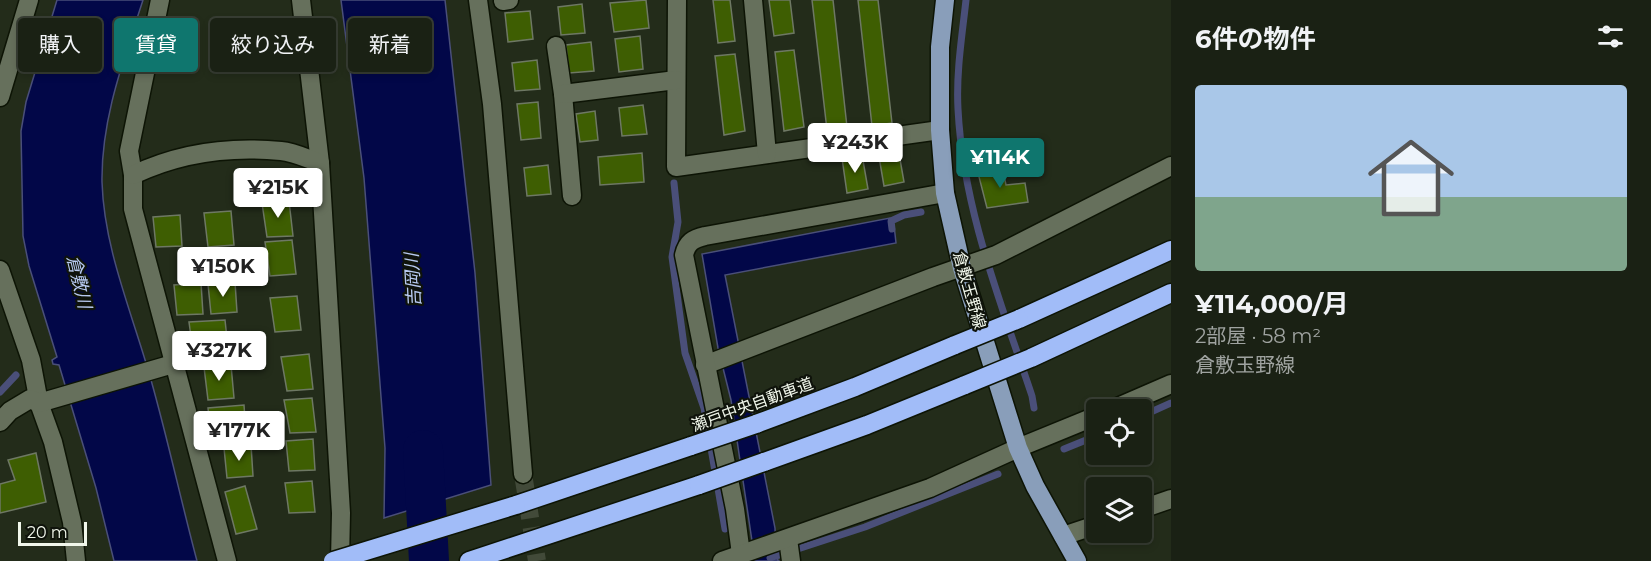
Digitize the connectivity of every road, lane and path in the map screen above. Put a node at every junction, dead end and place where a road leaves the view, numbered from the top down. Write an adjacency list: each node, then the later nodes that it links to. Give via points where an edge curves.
1 (29, 0): 13 (street)
2 (160, 0): 18 (street, via 129,151)
3 (301, 0): 16 (street)
4 (478, 0): 33 (street, via 493,116)
5 (509, 0): 9 (street)
6 (677, 0): 11 (street)
7 (753, 0): 15 (street)
8 (945, 0): 14 (main road, 倉敷玉野線, via 940,48)
9 (503, 1)
10 (556, 46): 12 (street)
11 (676, 80): 12 (street); 15 (street, via 676,167)
12 (563, 94): 20 (street)
13 (0, 97)
14 (940, 130): 15 (street); 19 (main road, 倉敷玉野線)
15 (767, 154)
16 (320, 163): 18 (street, via 283,151 211,151); 43 (street, via 341,513)
17 (1171, 166): 22 (street)
18 (132, 175): 26 (street, via 133,208)
19 (945, 193): 22 (main road, 倉敷玉野線); 25 (street, via 694,238 684,255)
20 (572, 196)
21 (1171, 249): 42 (highway, 瀬戸中央自動車道, bridge, via 1019,319 756,424 516,505)
22 (968, 266): 25 (street); 32 (main road, 倉敷玉野線)
23 (0, 270): 29 (street)
24 (1171, 293): 44 (highway, bridge, via 1031,358 764,462)
25 (711, 363): 39 (street, via 715,405)
26 (170, 365): 29 (street); 41 (street)
27 (1171, 384): 28 (street)
28 (1136, 399)
29 (43, 402): 31 (street, via 30,399); 40 (street, via 72,522)
30 (1086, 420): 32 (street)
31 (0, 422)
32 (1018, 448): 37 (main road, 倉敷玉野線); 38 (street)
33 (523, 474)
34 (1171, 499): 35 (street)
35 (1152, 506)
36 (1086, 528): 37 (street)
37 (1063, 536): 46 (main road, 倉敷玉野線)
38 (788, 549): 39 (street)
39 (747, 552): 45 (street)
40 (76, 561)
41 (227, 561)
42 (333, 561)
43 (340, 561)
44 (469, 561)
45 (722, 561)
46 (1077, 561)

